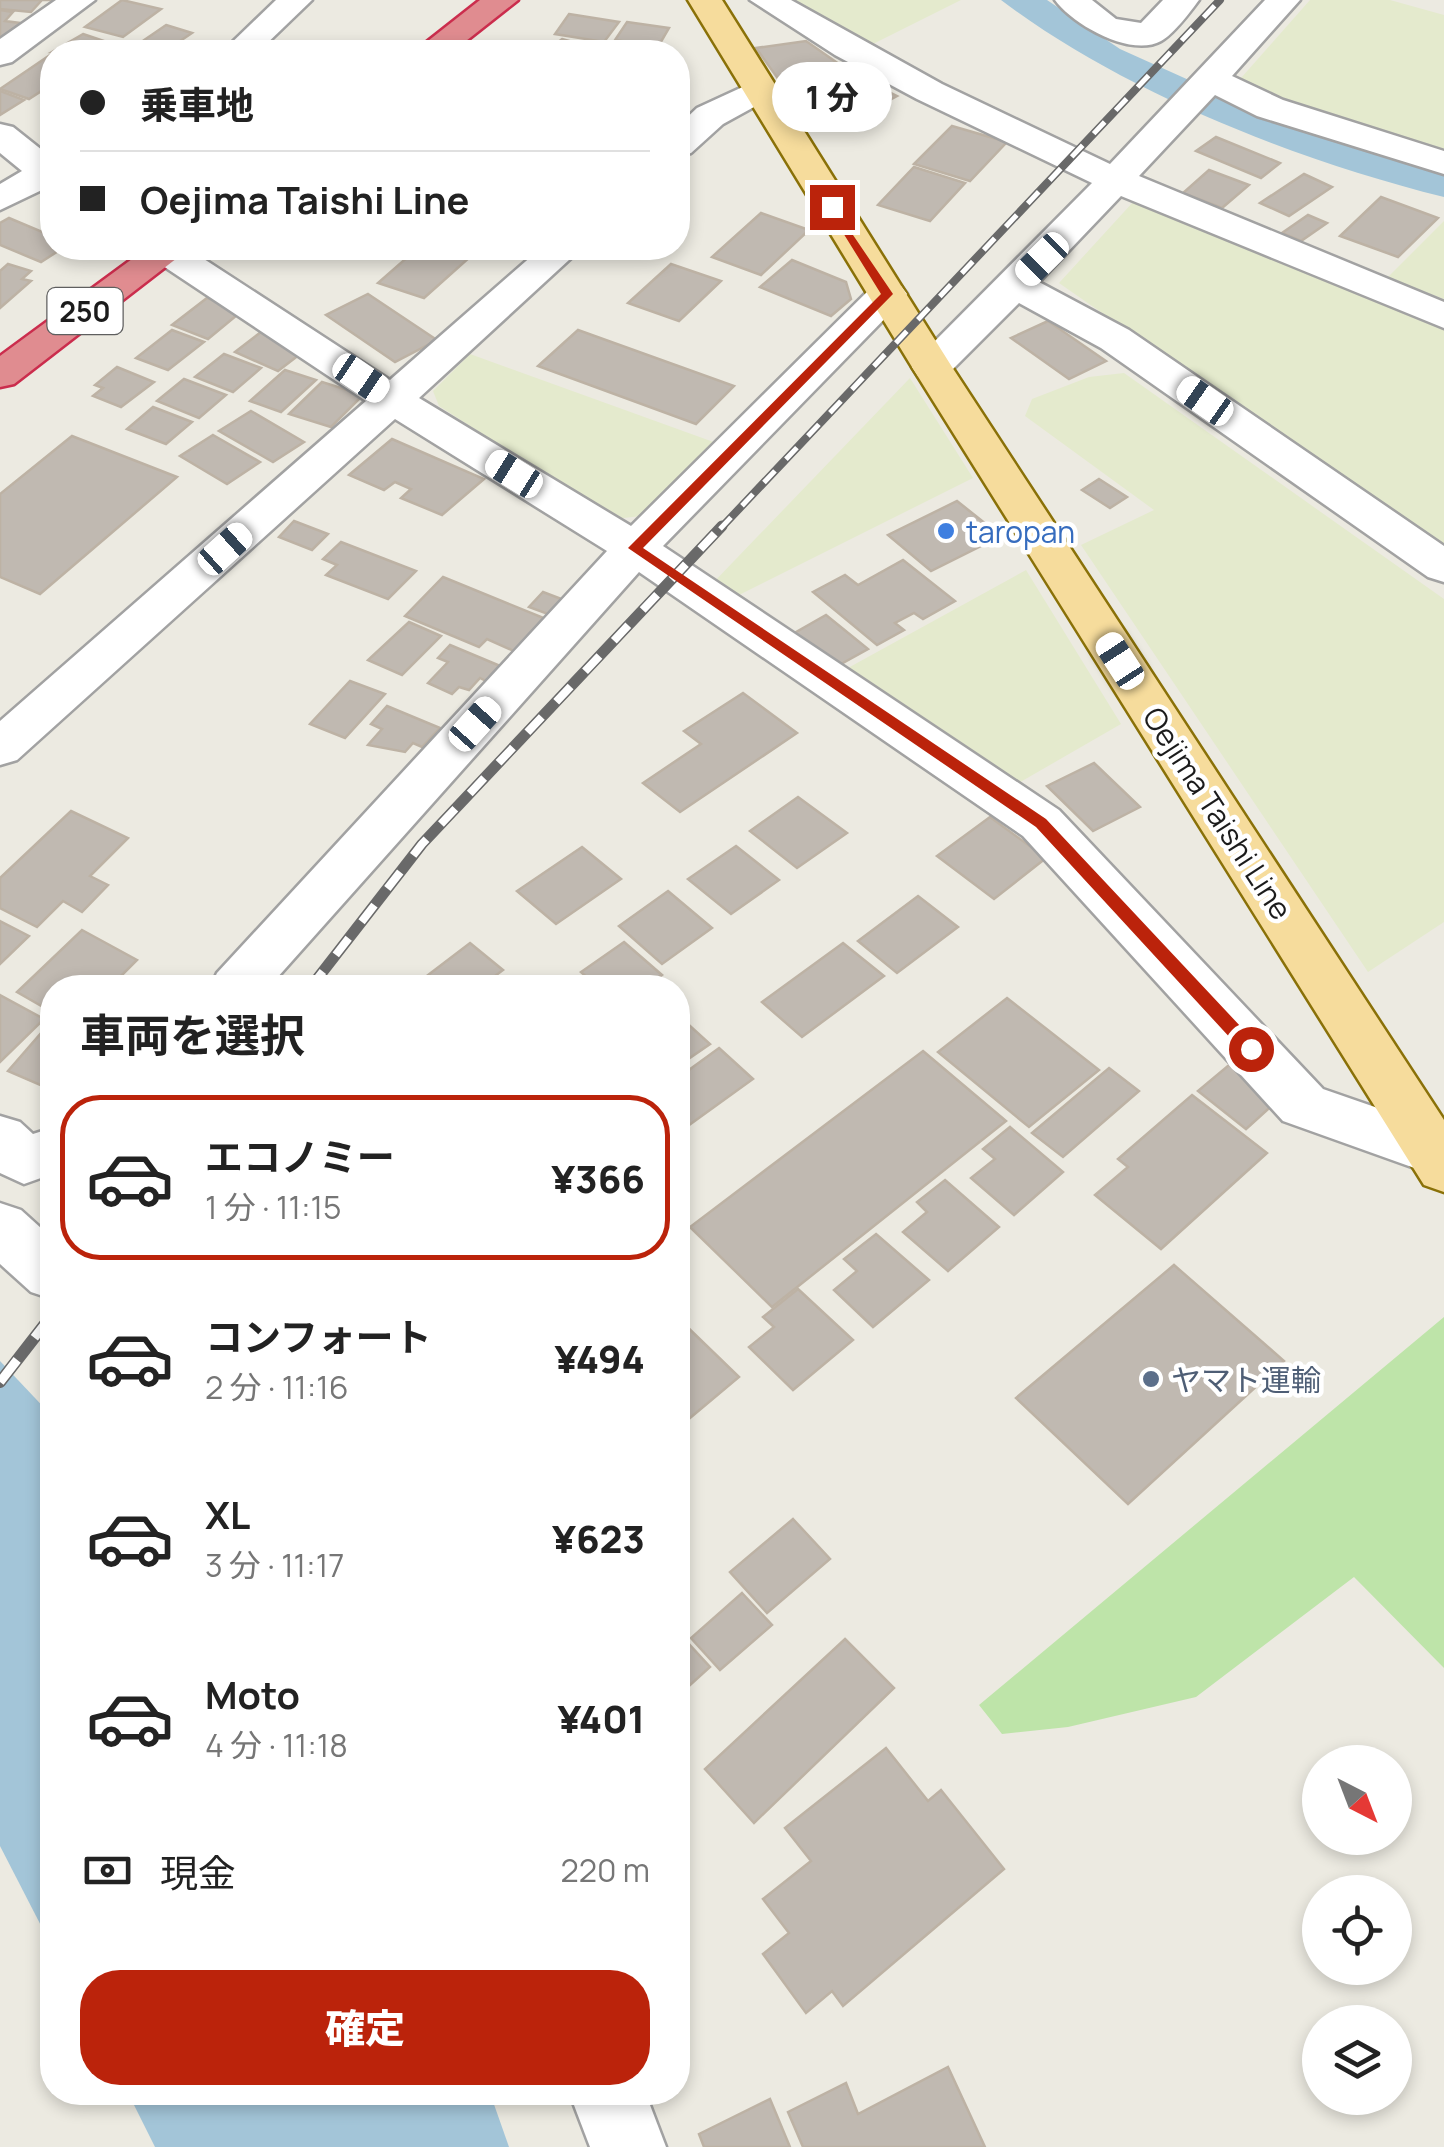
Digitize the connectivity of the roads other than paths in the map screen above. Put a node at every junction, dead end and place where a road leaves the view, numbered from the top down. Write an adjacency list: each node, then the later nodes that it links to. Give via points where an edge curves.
1 (78, 0): 11 (street)
2 (295, 0): 9 (street)
3 (501, 0): 10 (highway)
4 (705, 0): 13 (main road, Oejima Taishi Line)
5 (766, 0): 19 (street, via 858,58)
6 (1072, 0): 7 (street, via 1106,28 1149,34)
7 (1182, 0)
8 (1283, 0): 12 (street)
9 (252, 40)
10 (447, 40)
11 (0, 55)
12 (1210, 79): 16 (street, via 1270,108); 19 (street)
13 (760, 90): 14 (street); 25 (main road, Oejima Taishi Line)
14 (690, 134)
15 (0, 135): 17 (street)
16 (1444, 164)
17 (40, 165)
18 (40, 178): 20 (street)
19 (1118, 181): 24 (street); 26 (street)
20 (0, 199)
21 (151, 260): 28 (highway, 250)
22 (185, 260): 29 (street)
23 (550, 260): 29 (street)
24 (1016, 285): 27 (street); 31 (street, via 1115,339)
25 (887, 294): 27 (main road, Oejima Taishi Line); 30 (street)
26 (1444, 316)
27 (932, 367): 36 (main road, Oejima Taishi Line)
28 (0, 375)
29 (393, 400): 30 (street); 32 (street)
30 (635, 548): 33 (street); 36 (street, via 1041,823 1304,1106)
31 (1444, 567)
32 (0, 748)
33 (248, 975)
34 (0, 1139): 35 (street, via 24,1160)
35 (40, 1155)
36 (1439, 1160)
37 (0, 1228): 38 (street)
38 (40, 1263)
39 (612, 2105): 40 (street)
40 (628, 2147)

